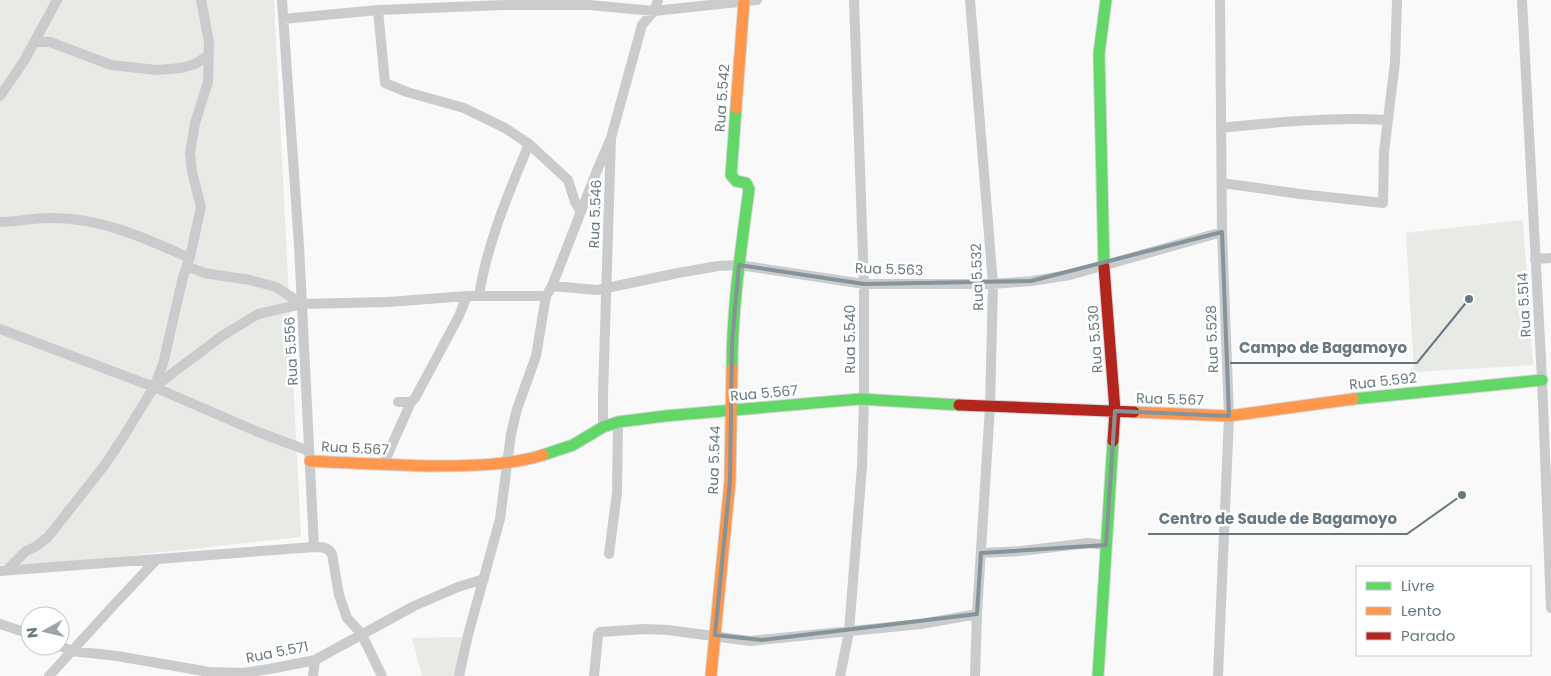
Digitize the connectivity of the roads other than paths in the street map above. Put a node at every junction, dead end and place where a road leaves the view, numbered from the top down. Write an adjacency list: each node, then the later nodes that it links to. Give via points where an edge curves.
1 (57, 0): 17 (street)
2 (201, 0): 18 (street)
3 (282, 0): 16 (street, Rua 5.556)
4 (658, 0): 15 (street, Rua 5.546)
5 (757, 0): 12 (street)
6 (854, 0): 34 (street, Rua 5.540)
7 (970, 0): 35 (street, Rua 5.532)
8 (1106, 0): 33 (street, Rua 5.530, via 1099,54)
9 (1220, 0): 21 (street, Rua 5.528)
10 (1397, 0): 20 (street, via 1395,62)
11 (1522, 0): 30 (street, Rua 5.514)
12 (744, 1): 15 (street); 25 (street, Rua 5.542, via 732,175 736,181)
13 (503, 2): 14 (street); 15 (street)
14 (378, 10): 16 (street); 23 (street, via 385,83 464,108)
15 (654, 11): 22 (street, Rua 5.546, via 642,25)
16 (283, 19): 41 (street, Rua 5.556)
17 (34, 42): 18 (street, via 50,42 111,65 157,70 195,64); 19 (street)
18 (209, 55): 31 (street, via 208,82 190,152 202,207)
19 (0, 96)
20 (1387, 120): 21 (street, via 1294,121); 24 (street, via 1383,203)
21 (1221, 128): 24 (street, Rua 5.528)
22 (611, 138): 26 (street); 37 (street, Rua 5.546)
23 (529, 144): 26 (street, via 568,180); 39 (street, via 490,247)
24 (1222, 183): 28 (street, Rua 5.528)
25 (748, 186): 32 (street, Rua 5.544)
26 (581, 212): 36 (street)
27 (0, 222): 31 (street, via 51,218 100,223 185,256)
28 (1222, 232): 33 (street, Rua 5.563); 51 (street, Rua 5.528)
29 (1551, 258): 30 (street)
30 (1536, 260): 43 (street, Rua 5.514)
31 (188, 261): 41 (street, via 204,273 276,287); 44 (street, via 163,364)
32 (739, 265): 34 (street, Rua 5.563); 37 (street, Rua 5.563, via 718,266); 49 (street, Rua 5.544, via 732,343)
33 (1104, 265): 35 (street, Rua 5.563, via 1070,275); 50 (street, Rua 5.530)
34 (864, 284): 35 (street, Rua 5.563); 45 (street, Rua 5.540)
35 (993, 284): 48 (street, Rua 5.532)
36 (552, 286): 37 (street, Rua 5.563, via 581,290); 40 (street)
37 (606, 288): 53 (street, Rua 5.546)
38 (467, 296): 39 (street); 41 (street); 47 (street)
39 (479, 296): 40 (street)
40 (546, 296): 55 (street, via 536,356 515,417)
41 (302, 304): 44 (street, via 258,314 222,336); 54 (street, Rua 5.556)
42 (0, 329): 44 (street)
43 (1542, 380): 51 (street, Rua 5.592, via 1361,398); 64 (street, Rua 5.514)
44 (154, 387): 54 (street); 62 (street, via 118,446 58,525 48,537)
45 (864, 398): 48 (street, Rua 5.567); 49 (street, Rua 5.567); 68 (street, Rua 5.540)
46 (398, 402): 47 (street)
47 (411, 402): 56 (street)
48 (990, 407): 50 (street, Rua 5.567); 59 (street, Rua 5.532)
49 (731, 411): 52 (street, Rua 5.567); 70 (street, Rua 5.544, via 730,481)
50 (1116, 411): 51 (street, Rua 5.567); 57 (street, Rua 5.530)
51 (1228, 416): 83 (street, Rua 5.528)
52 (618, 422): 53 (street, Rua 5.567); 60 (street, via 616,493)
53 (603, 427): 55 (street, Rua 5.567, via 573,444)
54 (309, 456): 56 (street, Rua 5.567); 58 (street, Rua 5.556)
55 (508, 462): 56 (street, Rua 5.567, via 461,466); 63 (street, via 500,518)
56 (383, 465)
57 (1106, 545): 59 (street, via 1088,543); 82 (street, Rua 5.530)
58 (314, 547): 61 (street); 69 (street, via 329,550 332,554 346,618)
59 (981, 553): 65 (street, Rua 5.532)
60 (609, 554)
61 (157, 560): 62 (street); 71 (street)
62 (4, 571)
63 (484, 579): 69 (street, Rua 5.571, via 414,606); 77 (street)
64 (1551, 608)
65 (977, 614): 68 (street); 81 (street, Rua 5.532)
66 (0, 624): 67 (street)
67 (20, 631)
68 (849, 632): 70 (street, via 750,640); 80 (street, Rua 5.540)
69 (361, 633): 72 (street, Rua 5.571); 76 (street)
70 (715, 635): 78 (street, via 645,629 600,632); 79 (street, Rua 5.544)
71 (72, 651): 73 (street, Rua 5.571, via 117,656); 74 (street)
72 (315, 660): 73 (street, Rua 5.571, via 275,668); 75 (street)
73 (208, 674)
74 (49, 676)
75 (313, 676)
76 (382, 676)
77 (459, 676)
78 (594, 676)
79 (711, 676)
80 (840, 676)
81 (975, 676)
82 (1098, 676)
83 (1218, 676)

